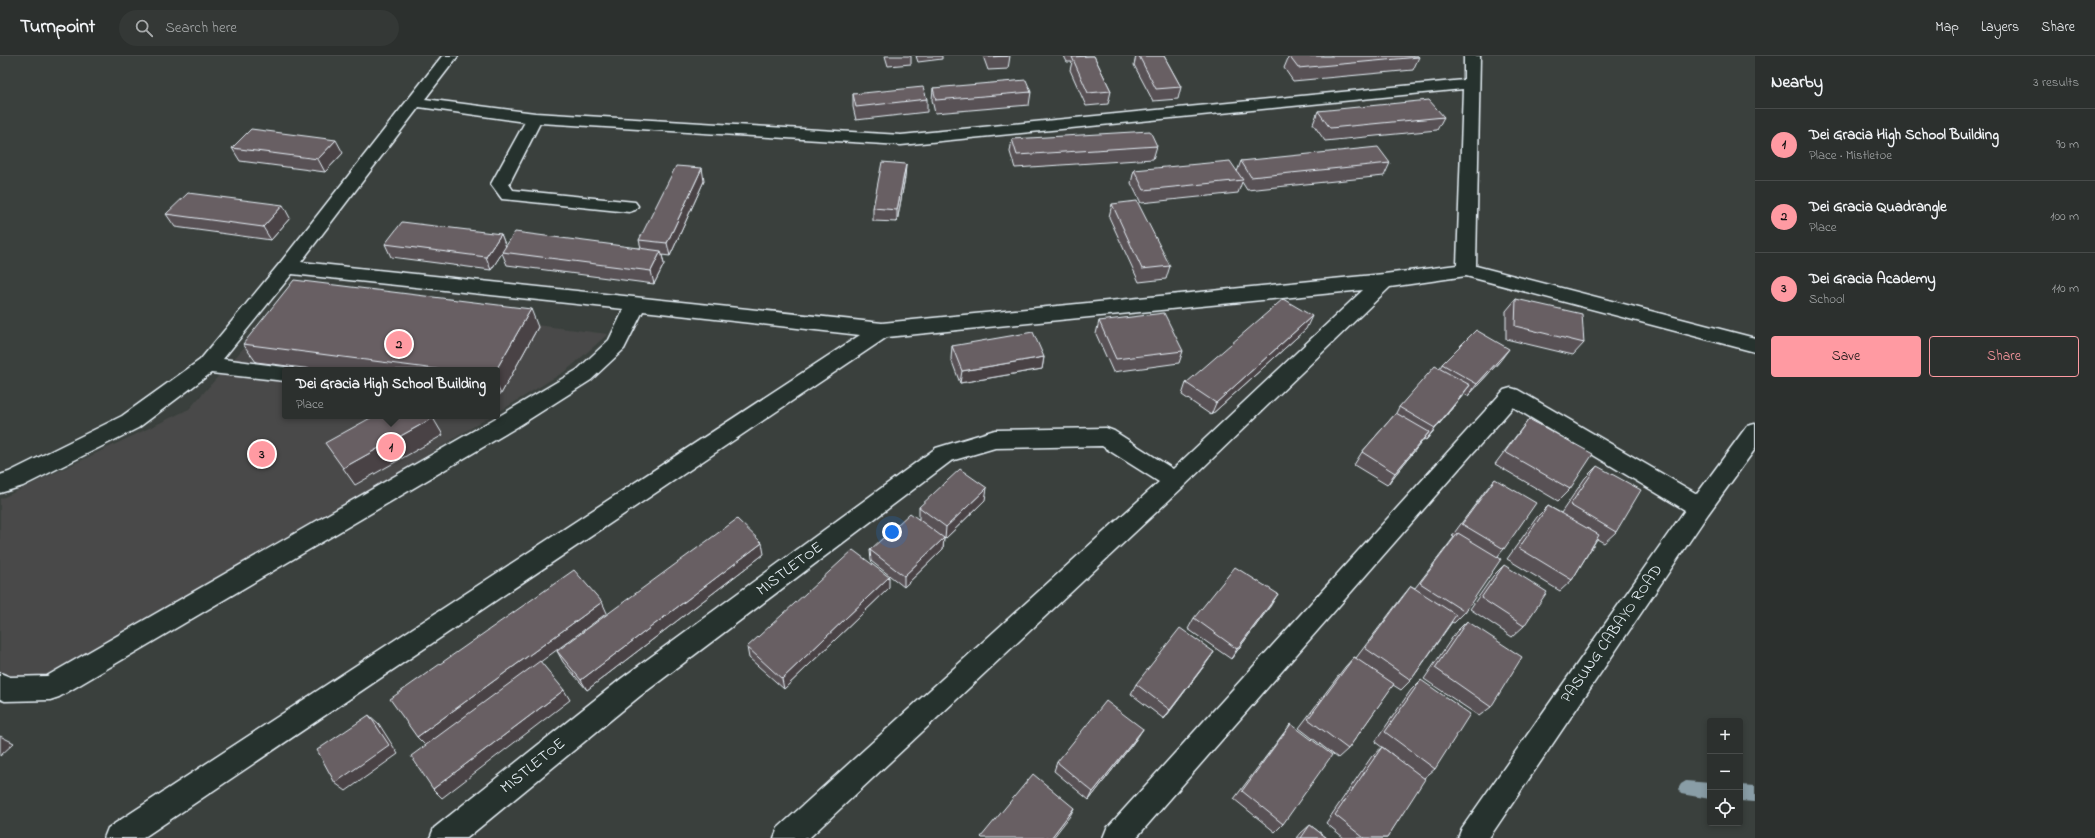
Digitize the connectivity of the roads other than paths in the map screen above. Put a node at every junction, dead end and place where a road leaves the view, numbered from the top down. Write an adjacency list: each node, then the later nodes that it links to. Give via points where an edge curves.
1 (450, 56): 4 (street)
2 (1472, 56): 3 (street)
3 (1470, 84): 5 (street, via 901,140); 8 (street)
4 (414, 102): 5 (street); 7 (street)
5 (536, 118): 6 (street, via 500,184 508,195)
6 (630, 206)
7 (287, 268): 10 (street); 13 (street)
8 (1466, 270): 9 (street); 12 (street)
9 (1384, 281): 11 (street); 17 (street)
10 (636, 305): 11 (street); 15 (street, via 617,344 584,375)
11 (882, 330): 21 (street)
12 (1755, 345)
13 (207, 365): 14 (street); 18 (street, via 130,422 15,480)
14 (282, 373)
15 (503, 418): 20 (street, via 50,688 6,689)
16 (1755, 432): 19 (street, PASUNG CABAYO ROAD)
17 (1175, 481): 22 (street, MISTLETOE, via 1106,437 995,439 944,454 631,687); 23 (street)
18 (0, 484)
19 (1700, 507): 24 (street, via 1511,396); 25 (street, PASUNG CABAYO ROAD)
20 (0, 685)
21 (118, 838)
22 (444, 838)
23 (788, 838)
24 (1117, 838)
25 (1472, 838)

